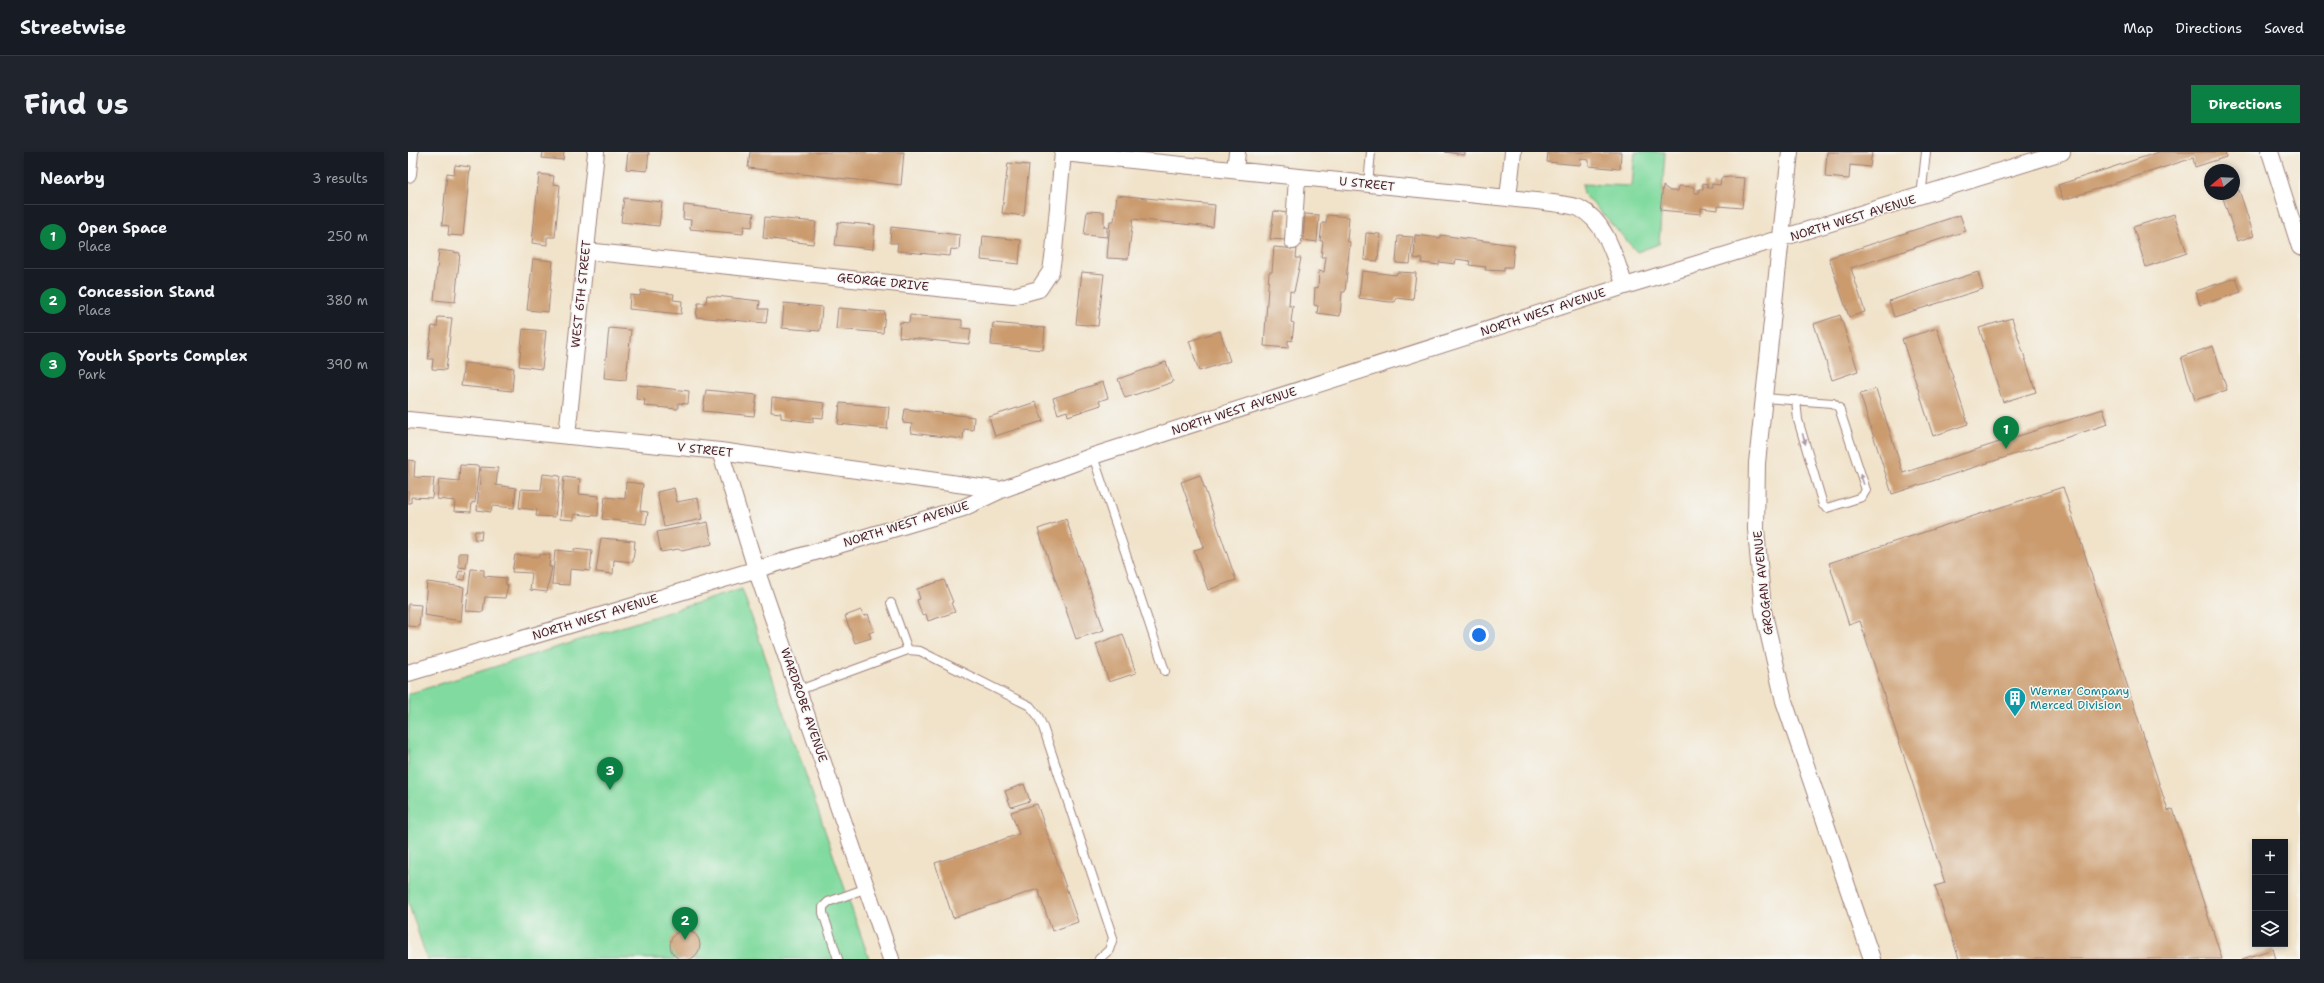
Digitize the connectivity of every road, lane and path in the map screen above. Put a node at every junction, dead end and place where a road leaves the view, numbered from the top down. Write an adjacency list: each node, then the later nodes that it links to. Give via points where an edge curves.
1 (410, 152): 12 (street)
2 (596, 152): 20 (street, WEST 6TH STREET)
3 (1060, 152): 11 (street, U STREET); 20 (street, GEORGE DRIVE, via 1051,271 1039,289 1013,296)
4 (1237, 152): 11 (street)
5 (1371, 152): 14 (lane)
6 (1513, 152): 16 (street)
7 (1790, 152): 17 (street, GROGAN AVENUE)
8 (1926, 152): 15 (lane)
9 (2062, 152): 15 (street, NORTH WEST AVENUE)
10 (2270, 152): 19 (street)
11 (1235, 170): 13 (street, U STREET)
12 (408, 174)
13 (1297, 177): 14 (street, U STREET); 18 (street)
14 (1368, 184): 16 (street, U STREET)
15 (1921, 197): 17 (street, NORTH WEST AVENUE)
16 (1508, 198): 21 (street, U STREET, via 1578,208 1598,223 1610,243)
17 (1782, 239): 21 (street, NORTH WEST AVENUE); 22 (street, GROGAN AVENUE)
18 (1293, 241)
19 (2300, 246)
20 (586, 251): 25 (street, WEST 6TH STREET)
21 (1625, 286): 27 (street, NORTH WEST AVENUE)
22 (1763, 398): 23 (lane); 39 (street, GROGAN AVENUE, via 1757,463 1756,529 1770,646 1784,701)
23 (1796, 400): 23 (lane, one-way to 23, via 1798,420 1823,505 1827,508 1862,497 1866,490 1839,408 1833,403)
24 (408, 420): 25 (street, V STREET)
25 (567, 436): 26 (street, V STREET)
26 (720, 451): 28 (street, V STREET); 29 (street, WARDROBE AVENUE)
27 (1093, 456): 28 (street, NORTH WEST AVENUE); 32 (lane)
28 (1001, 490): 29 (street, NORTH WEST AVENUE, via 963,508)
29 (756, 569): 33 (street, NORTH WEST AVENUE); 34 (street, WARDROBE AVENUE)
30 (891, 603): 31 (lane)
31 (908, 650): 34 (lane); 38 (lane, via 920,651 1030,706 1038,716 1113,938 1109,950)
32 (1165, 671)
33 (408, 673)
34 (799, 690): 35 (street, WARDROBE AVENUE)
35 (867, 888): 36 (lane, via 828,902 823,907); 37 (street, WARDROBE AVENUE)
36 (838, 959)
37 (891, 959)
38 (1099, 959)
39 (1872, 959)

